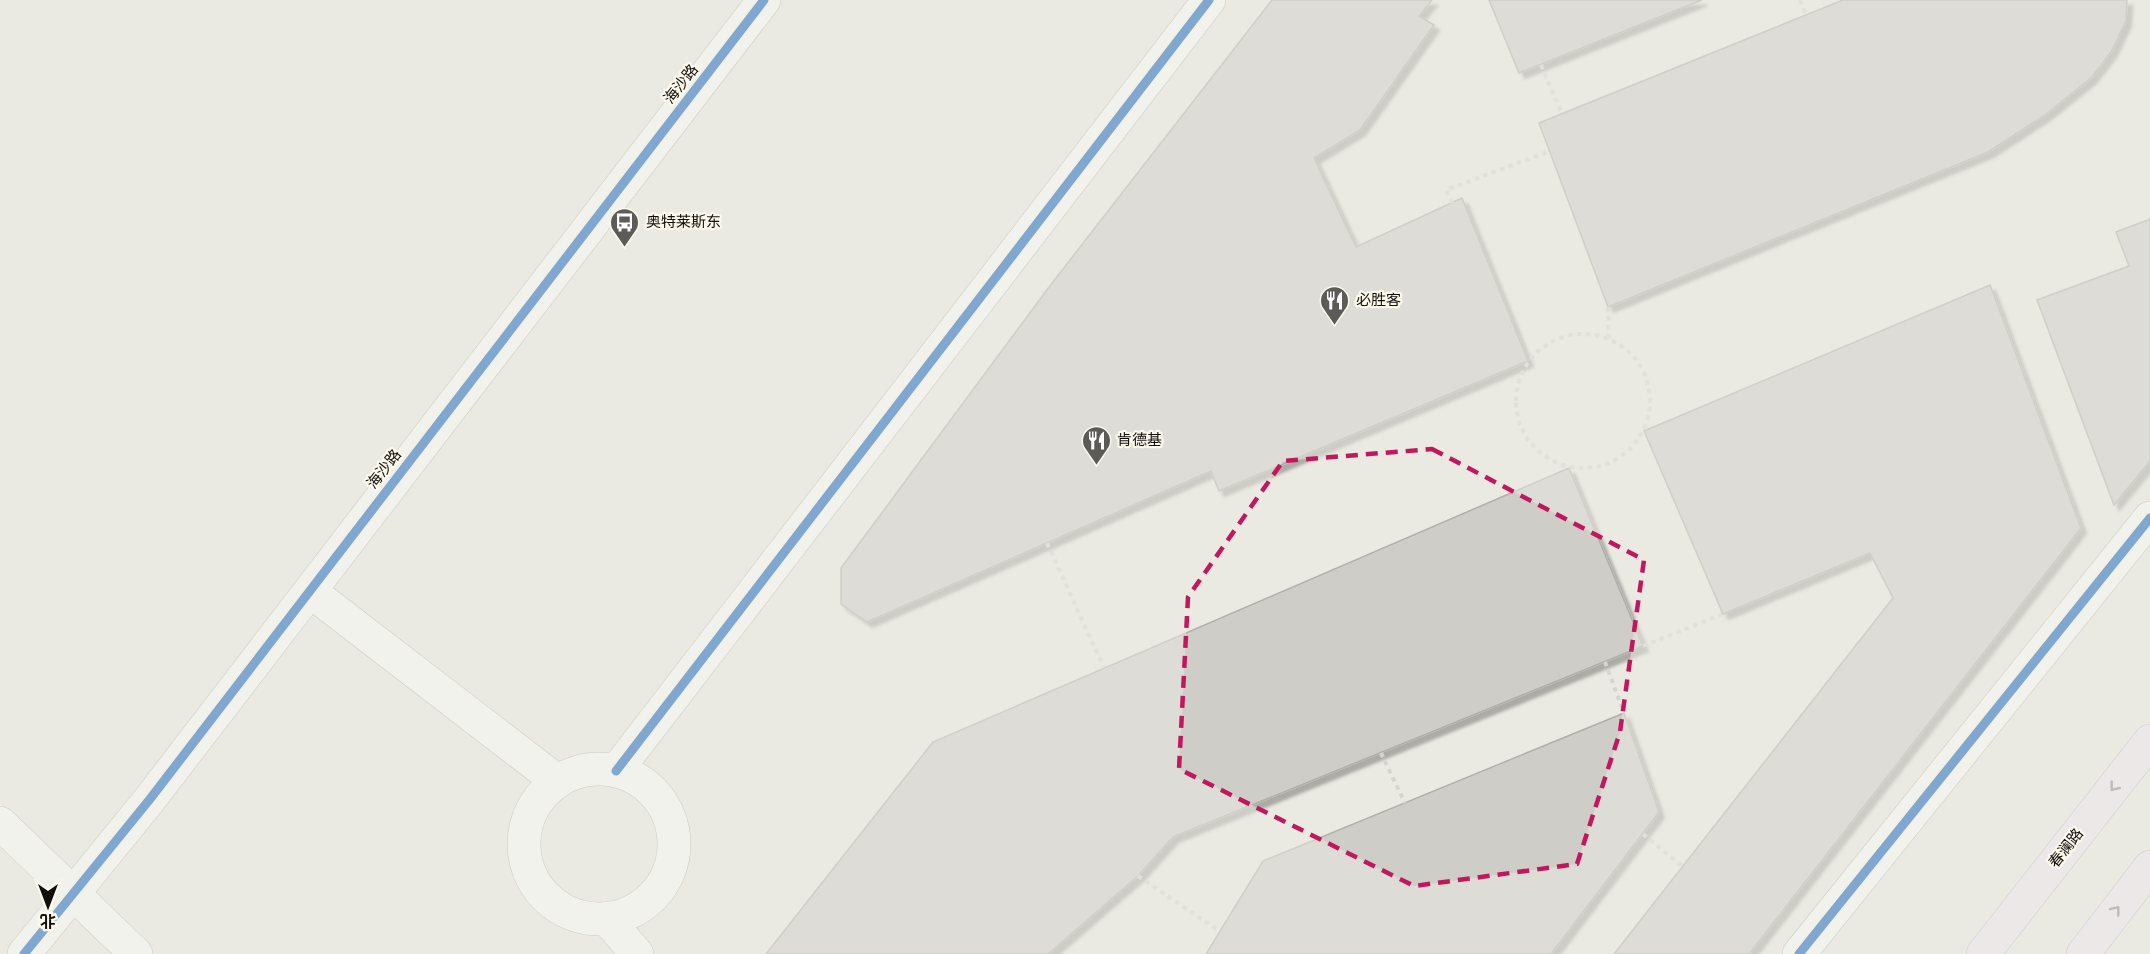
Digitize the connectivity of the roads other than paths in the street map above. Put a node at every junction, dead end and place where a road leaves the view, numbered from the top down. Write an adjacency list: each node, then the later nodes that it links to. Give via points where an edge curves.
1 (764, 0): 4 (street, 海沙路)
2 (1209, 0): 6 (street)
3 (2150, 518): 15 (street)
4 (310, 591): 7 (street); 10 (street, 海沙路, via 150,799)
5 (2150, 741): 16 (main road, 春澜路, one-way to 16)
6 (616, 771): 7 (street, via 578,772); 11 (street, via 638,779 656,795 668,815 674,837 673,860 664,882 649,901 630,913)
7 (557, 781): 11 (street, via 542,794 528,818 523,837 531,877 543,896 558,908 576,916)
8 (0, 823): 10 (street)
9 (2150, 867): 17 (main road, one-way to 9)
10 (73, 891): 12 (street, 海沙路); 13 (street)
11 (607, 919): 14 (street)
12 (24, 954)
13 (136, 954)
14 (637, 954)
15 (1799, 954)
16 (1983, 954)
17 (2083, 954)

